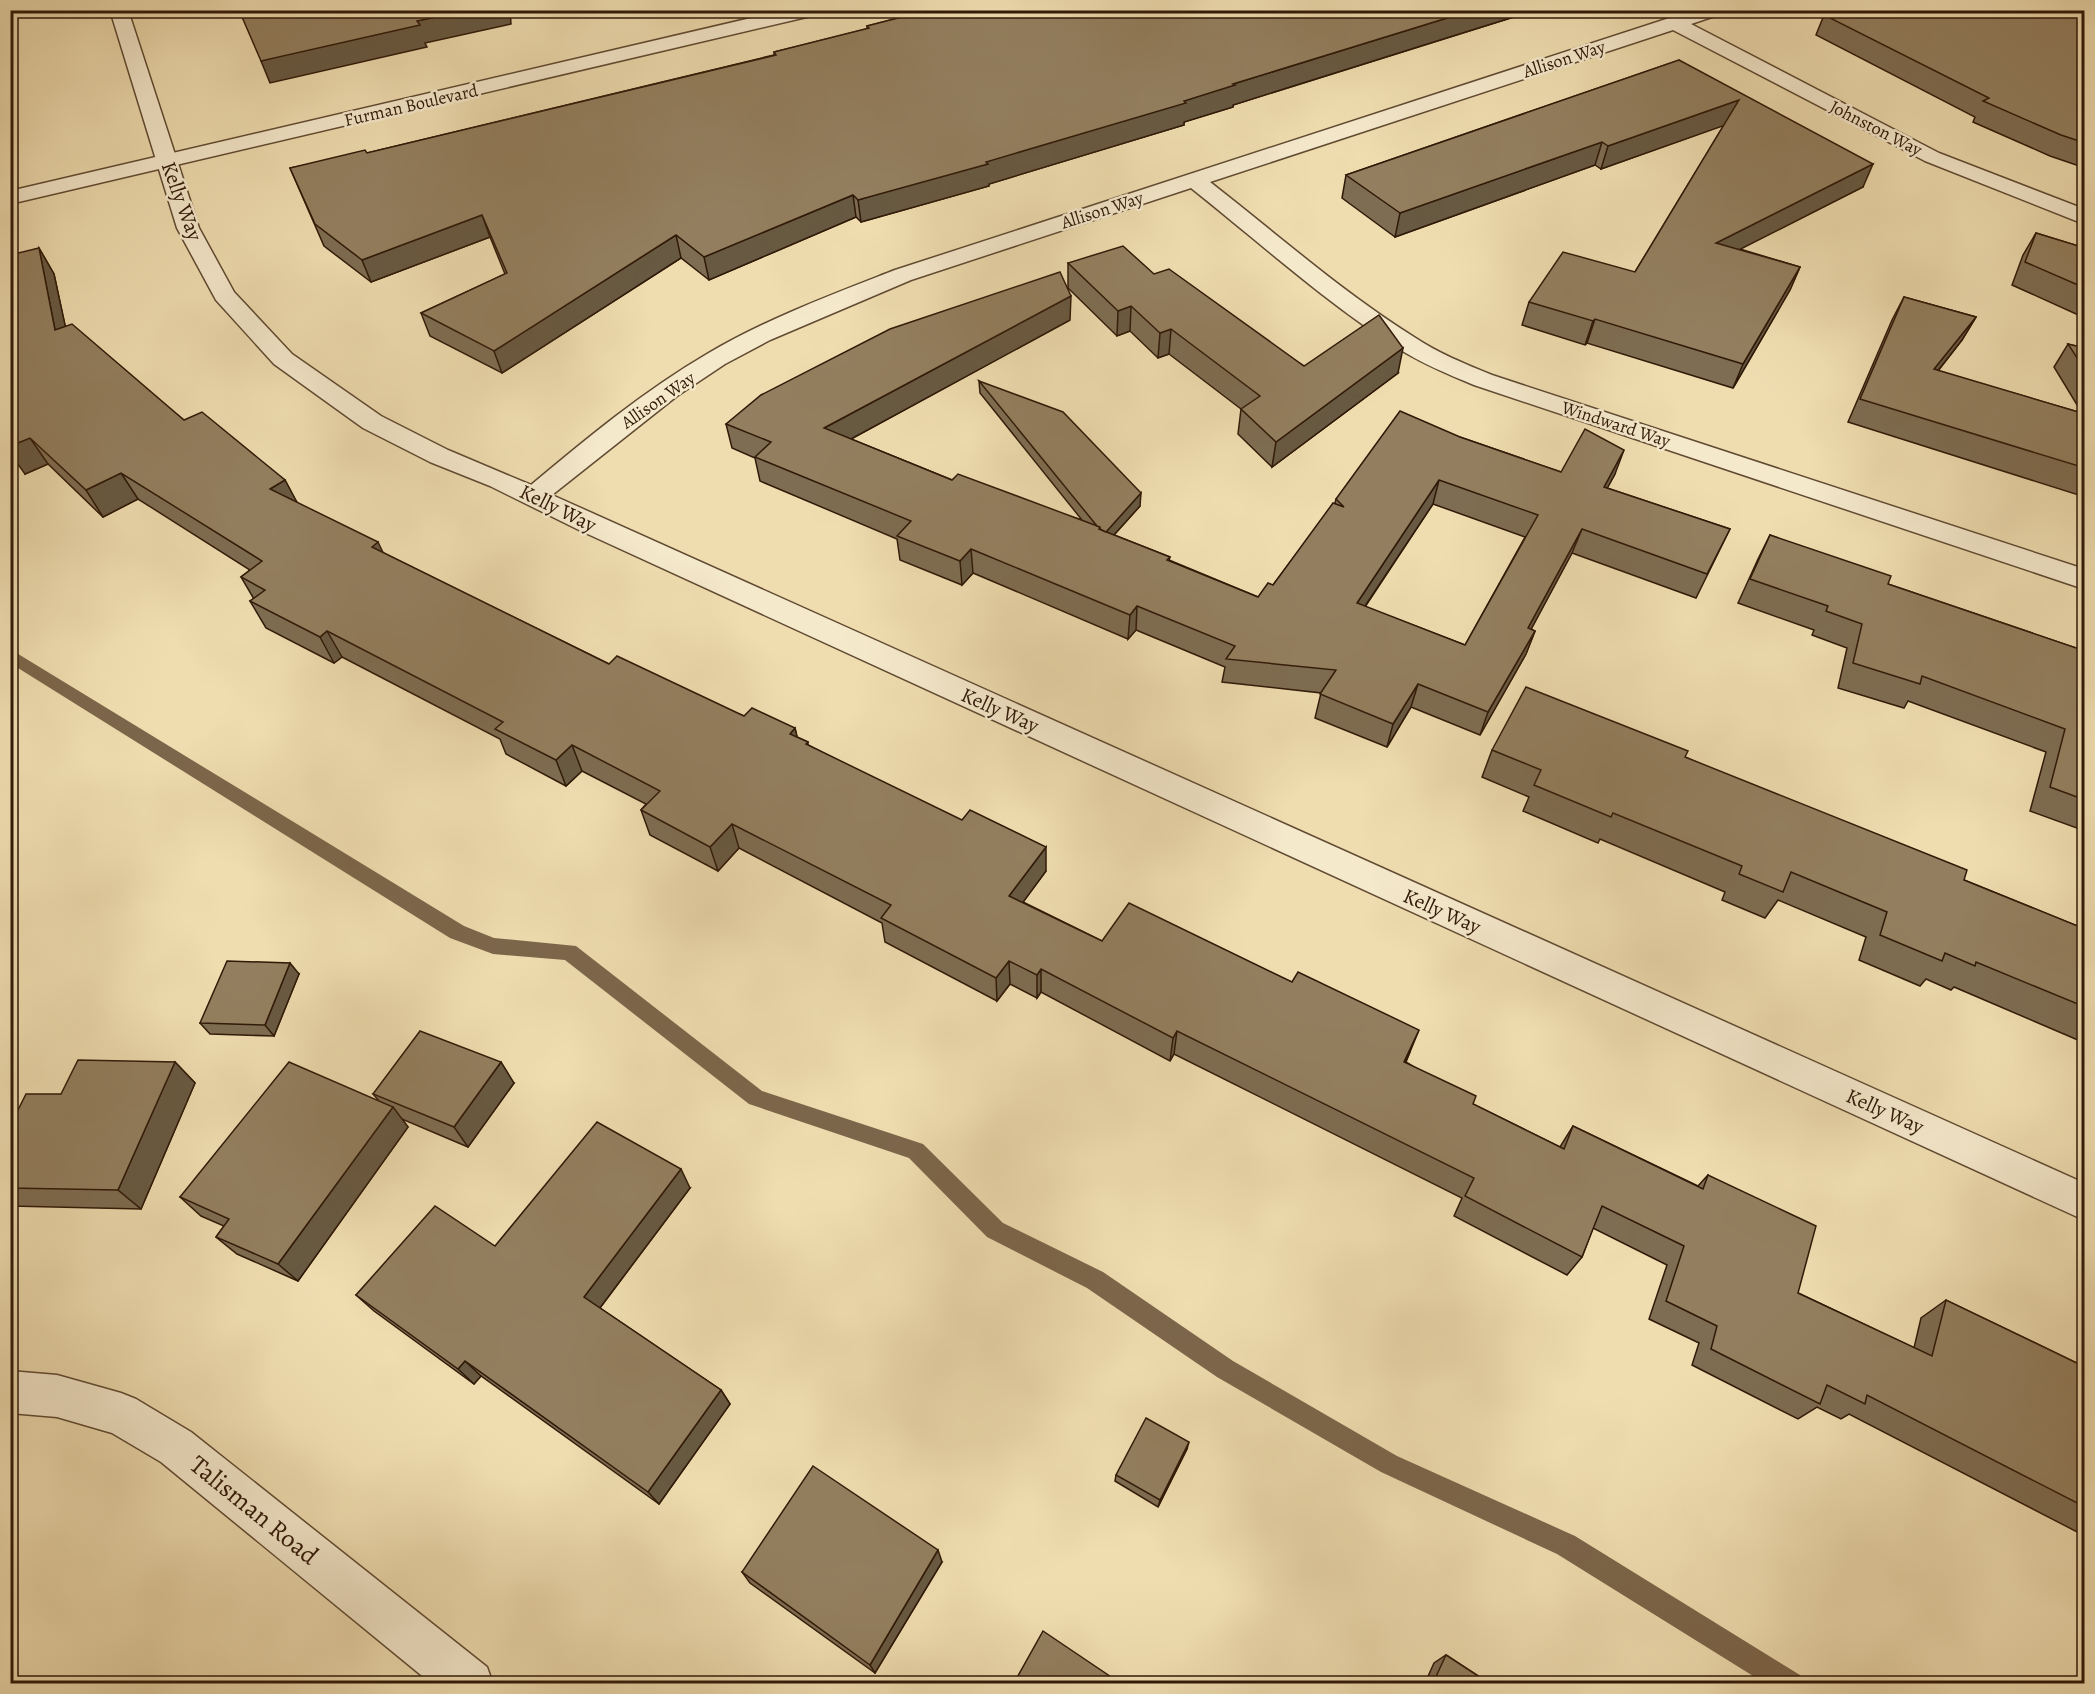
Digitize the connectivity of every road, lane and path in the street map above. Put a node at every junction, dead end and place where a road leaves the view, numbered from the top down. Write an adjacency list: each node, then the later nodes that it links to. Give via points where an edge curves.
1 (119, 10): 5 (street, Kelly Way)
2 (811, 10): 5 (street, Furman Boulevard)
3 (1714, 10): 4 (street, Allison Way)
4 (1675, 23): 6 (street, Allison Way); 8 (street, Johnston Way, via 1932,157)
5 (167, 162): 7 (street, Furman Boulevard); 9 (street, Kelly Way, via 189,228 224,295 283,359 372,422 439,456)
6 (1195, 180): 9 (street, Allison Way, via 903,275 803,314 716,359 649,404); 10 (street, Windward Way, via 1363,313 1442,363 1483,380)
7 (10, 198)
8 (2085, 218)
9 (534, 496): 11 (street, Kelly Way)
10 (2085, 579)
11 (2085, 1202)
12 (10, 1392): 13 (street, Talisman Road, via 57,1396 122,1414 176,1447)
13 (470, 1683)

